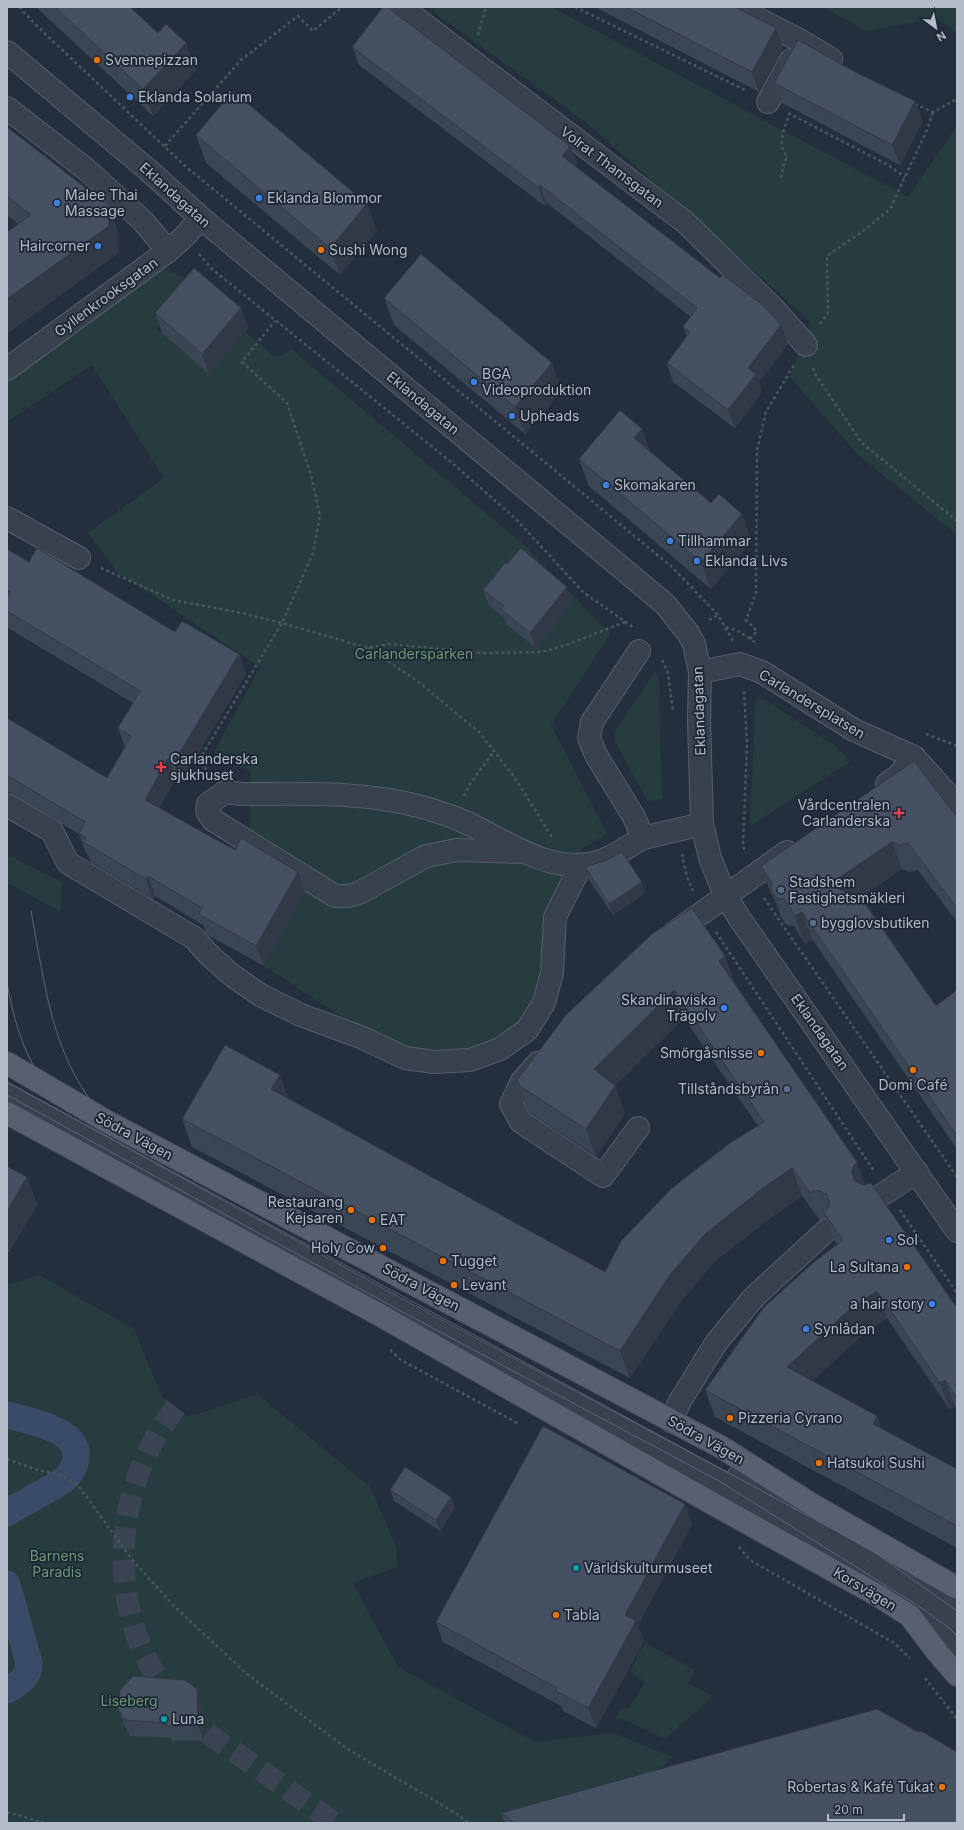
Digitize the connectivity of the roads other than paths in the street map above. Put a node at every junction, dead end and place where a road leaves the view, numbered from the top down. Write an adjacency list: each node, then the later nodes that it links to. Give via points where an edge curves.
1 (400, 7): 10 (street, Volrat Thamsgatan, via 685,222 773,308)
2 (735, 7): 3 (street)
3 (801, 41): 5 (street); 6 (street)
4 (7, 52): 8 (street, Eklandagatan, via 147,169)
5 (845, 67)
6 (768, 102)
7 (7, 108): 9 (street, via 87,170 143,221)
8 (201, 218): 9 (street, Gyllenkrooksgatan); 15 (street, Eklandagatan, via 665,604 694,644)
9 (168, 251): 11 (street, Gyllenkrooksgatan)
10 (806, 345)
11 (7, 369)
12 (7, 518): 13 (street)
13 (79, 558)
14 (638, 641): 21 (street, via 592,722 589,738 596,755 634,817)
15 (700, 672): 16 (street, Carlandersplatsen, via 740,664 762,672 854,730); 20 (street, Eklandagatan)
16 (914, 757): 17 (street, via 898,776); 19 (street)
17 (868, 797)
18 (7, 805): 24 (street, via 52,831 68,863 194,938 233,976 262,996 405,1058 435,1062 470,1060 500,1049 526,1030 544,1003 552,973 555,917)
19 (957, 805)
20 (702, 824): 21 (street); 25 (street, Eklandagatan, via 710,858)
21 (643, 838): 24 (street, via 602,861)
22 (804, 840): 25 (street)
23 (524, 852): 23 (street, via 464,821 423,807 372,796 225,792 208,804 207,811 213,820 335,896 359,893 426,856 457,850); 24 (street, via 554,862)
24 (581, 865)
25 (726, 895): 26 (street); 33 (street, Eklandagatan, via 740,919)
26 (658, 945)
27 (553, 1045): 32 (street, via 522,1081 510,1104 521,1122 603,1176)
28 (7, 1063): 37 (main road, Södra Vägen, via 106,1121)
29 (7, 1082): 39 (street, via 873,1551)
30 (7, 1095): 41 (street, via 166,1184 719,1481 917,1605)
31 (7, 1112): 40 (main road, Korsvägen, via 378,1314 879,1596)
32 (638, 1128)
33 (916, 1172): 34 (street); 36 (street, Eklandagatan)
34 (874, 1200)
35 (827, 1230): 37 (street, via 754,1297 716,1343 680,1401)
36 (957, 1231)
37 (671, 1421): 38 (main road, Södra Vägen, via 721,1446 811,1504)
38 (957, 1588)
39 (957, 1611)
40 (910, 1616): 42 (street, via 942,1640); 43 (main road, Korsvägen)
41 (957, 1636)
42 (957, 1657)
43 (957, 1675)

